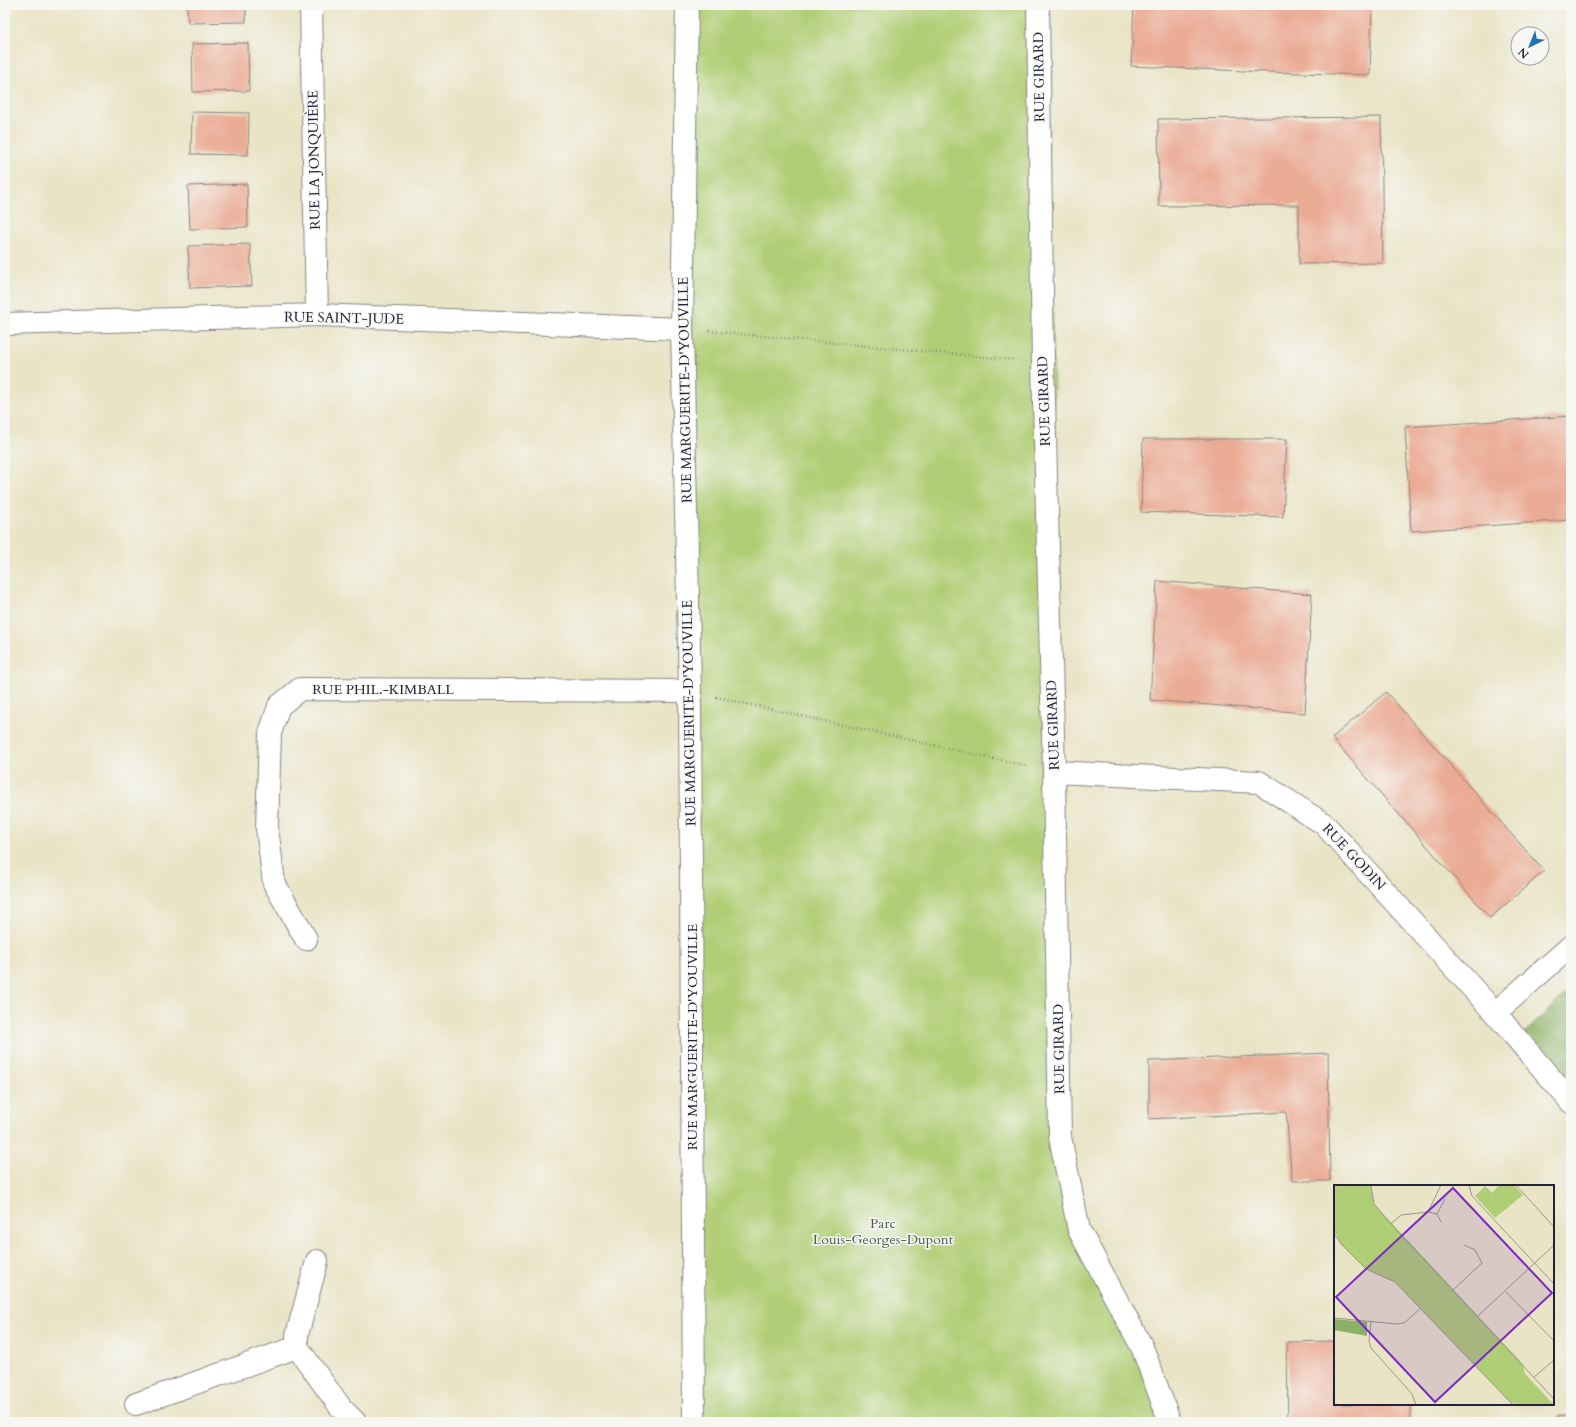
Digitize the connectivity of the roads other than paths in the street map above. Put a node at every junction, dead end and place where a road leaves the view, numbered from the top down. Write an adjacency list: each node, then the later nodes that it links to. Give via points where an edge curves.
1 (311, 5): 4 (street, RUE LA JONQUIÈRE)
2 (687, 5): 6 (street, RUE MARGUERITE-D'YOUVILLE)
3 (1038, 5): 8 (street, RUE GIRARD, via 1043,363)
4 (317, 316): 5 (street, RUE SAINT-JUDE); 6 (street, RUE SAINT-JUDE)
5 (5, 324)
6 (682, 329): 7 (street, RUE MARGUERITE-D'YOUVILLE)
7 (690, 691): 9 (street, RUE PHIL.-KIMBALL, via 300,688 279,706 270,733 267,828 274,883); 17 (street, RUE MARGUERITE-D'YOUVILLE)
8 (1054, 772): 11 (street, RUE GODIN, via 1259,782 1324,824); 18 (street, RUE GIRARD, via 1060,1138 1079,1230 1142,1347)
9 (306, 939)
10 (1571, 946): 11 (street)
11 (1495, 1014): 12 (street, RUE GODIN)
12 (1571, 1102)
13 (317, 1261): 14 (street, via 297,1335)
14 (297, 1347): 15 (street); 16 (street)
15 (136, 1404)
16 (348, 1420)
17 (694, 1422)
18 (1170, 1422)

